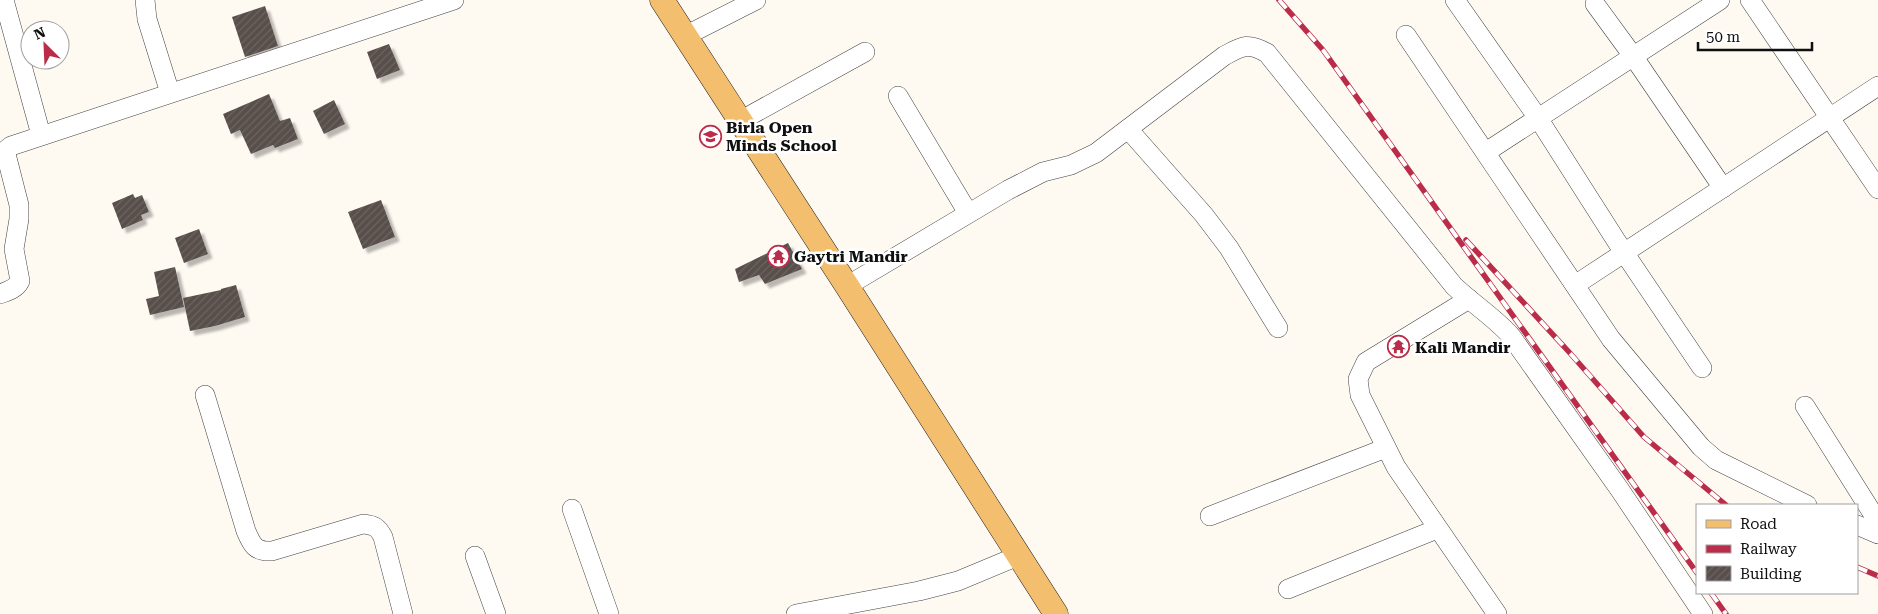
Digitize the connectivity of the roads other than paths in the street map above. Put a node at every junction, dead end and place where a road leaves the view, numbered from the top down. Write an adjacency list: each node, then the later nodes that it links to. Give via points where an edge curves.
1 (4, 0): 21 (street)
2 (145, 0): 15 (street, via 146,19)
3 (454, 0): 15 (street)
4 (662, 0): 11 (main road)
5 (756, 0): 11 (street)
6 (1455, 0): 17 (street)
7 (1720, 0): 13 (street)
8 (1750, 0): 18 (street)
9 (1595, 4): 13 (street)
10 (1406, 35): 22 (street)
11 (685, 36): 19 (main road)
12 (865, 52): 19 (street)
13 (1633, 56): 17 (street); 23 (street)
14 (1878, 86): 18 (street)
15 (170, 94): 21 (street)
16 (898, 96): 25 (street)
17 (1538, 118): 22 (street); 26 (street)
18 (1830, 118): 23 (street); 24 (street)
19 (740, 121): 28 (main road)
20 (1128, 129): 25 (street, via 1096,153 1044,172); 30 (street, via 1224,56 1241,46 1255,46 1267,53); 31 (street, via 1229,248)
21 (41, 135): 29 (street, via 6,150 19,205 14,249 20,281 11,290)
22 (1486, 152): 27 (street)
23 (1723, 188): 26 (street)
24 (1878, 188)
25 (968, 213): 28 (street)
26 (1624, 252): 27 (street); 32 (street)
27 (1574, 285): 36 (street, via 1611,339 1701,447 1716,460)
28 (847, 286): 44 (main road)
29 (0, 294)
30 (1468, 300): 35 (street, via 1379,353 1361,370 1358,380 1360,395); 52 (street, via 1496,319 1511,336)
31 (1278, 328)
32 (1702, 368)
33 (205, 395): 47 (street, via 252,545 262,552 272,551 363,524 374,525 384,537)
34 (1805, 406): 39 (street)
35 (1386, 448): 38 (street); 41 (street)
36 (1805, 504)
37 (572, 509): 46 (street)
38 (1210, 516)
39 (1878, 522)
40 (1858, 525): 42 (street)
41 (1437, 529): 45 (street); 51 (street)
42 (1878, 534)
43 (475, 556): 48 (street)
44 (1018, 556): 49 (street, via 958,581); 50 (main road)
45 (1288, 588)
46 (604, 613)
47 (403, 614)
48 (496, 614)
49 (796, 614)
50 (1056, 614)
51 (1497, 614)
52 (1703, 614)

